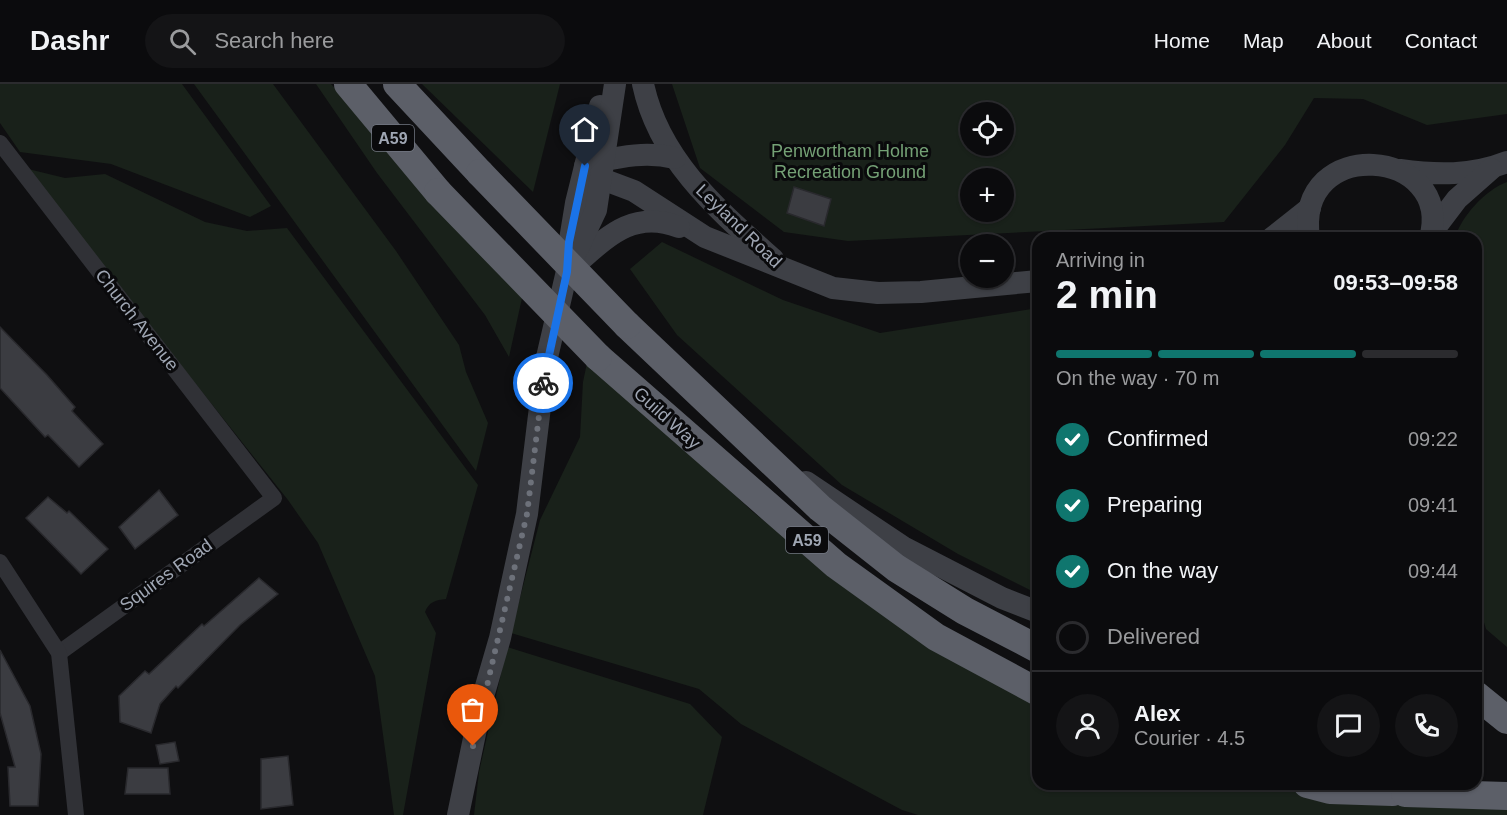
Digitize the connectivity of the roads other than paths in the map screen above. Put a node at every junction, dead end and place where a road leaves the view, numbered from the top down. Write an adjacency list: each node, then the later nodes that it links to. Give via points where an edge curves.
1 (348, 84): 26 (highway, Guild Way / A59, bridge, via 438,192 598,357 836,565 936,637)
2 (397, 84): 20 (highway, A59, bridge, via 627,325)
3 (605, 84): 9 (main road)
4 (615, 84): 9 (main road)
5 (643, 84): 7 (main road, Leyland Road, via 651,111)
6 (0, 143): 21 (street, Church Avenue)
7 (675, 158): 9 (main road, via 656,153); 18 (main road, Leyland Road, via 706,199)
8 (1499, 166): 10 (main road, via 1444,174); 15 (main road, via 1457,199)
9 (597, 169): 16 (main road, Leyland Road); 17 (main road, via 569,242)
10 (1400, 170): 11 (main road, via 1364,163 1346,168 1330,177); 14 (main road, via 1415,181 1425,196)
11 (1310, 208): 12 (main road); 13 (main road)
12 (1280, 232)
13 (1309, 232)
14 (1431, 232)
15 (1433, 232)
16 (705, 237): 17 (main road, via 648,219 621,228); 18 (main road, Leyland Road)
17 (567, 272): 32 (main road, via 545,366 527,514)
18 (788, 272): 19 (main road, Leyland Road, via 833,288 878,293)
19 (1032, 282)
20 (768, 456): 23 (main road, via 903,547); 24 (highway, A59, via 820,508 896,568 965,611)
21 (274, 498): 25 (street, Squires Road)
22 (0, 562): 25 (street)
23 (1032, 610)
24 (1032, 646)
25 (58, 653): 31 (street)
26 (1032, 689)
27 (1482, 701): 28 (highway)
28 (1507, 720)
29 (1431, 790): 30 (highway)
30 (1507, 795)
31 (76, 815)
32 (458, 815)

